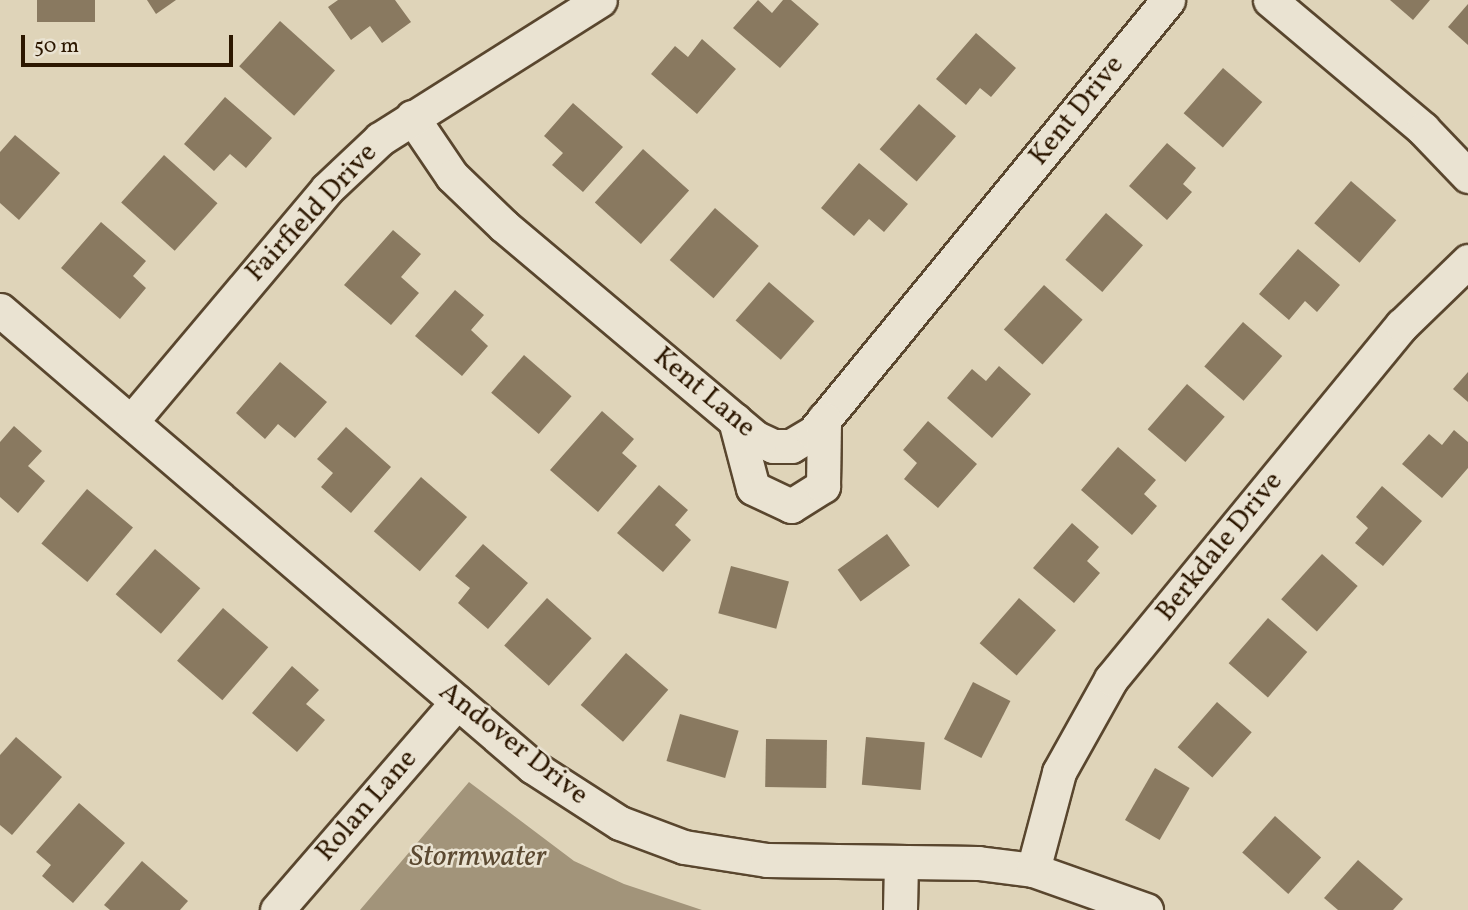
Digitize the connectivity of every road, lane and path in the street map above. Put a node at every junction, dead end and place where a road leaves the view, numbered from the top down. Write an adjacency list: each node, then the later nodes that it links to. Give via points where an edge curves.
1 (600, 0): 4 (street, Fairfield Drive)
2 (1168, 0): 6 (street, Kent Drive)
3 (1270, 0): 5 (street, via 1423,130)
4 (412, 117): 10 (street, Kent Lane, via 452,176 505,226); 11 (street, Fairfield Drive, via 327,188)
5 (1468, 176)
6 (985, 223): 9 (street, Kent Lane)
7 (1468, 261): 14 (street, Berkdale Drive, via 1402,325 1111,680 1059,772)
8 (0, 310): 11 (street, Andover Drive)
9 (824, 419): 10 (street, Kent Lane, via 806,440 773,446); 10 (street, via 822,486 791,506 753,488)
10 (735, 420)
11 (131, 422): 12 (street, Andover Drive)
12 (457, 702): 13 (street, Andover Drive, via 560,788 652,836 717,854 767,860); 15 (street, Rolan Lane)
13 (901, 862): 14 (street, Andover Drive, via 978,863); 16 (street)
14 (1033, 870): 17 (street, Andover Drive)
15 (277, 910)
16 (900, 910)
17 (1146, 910)

